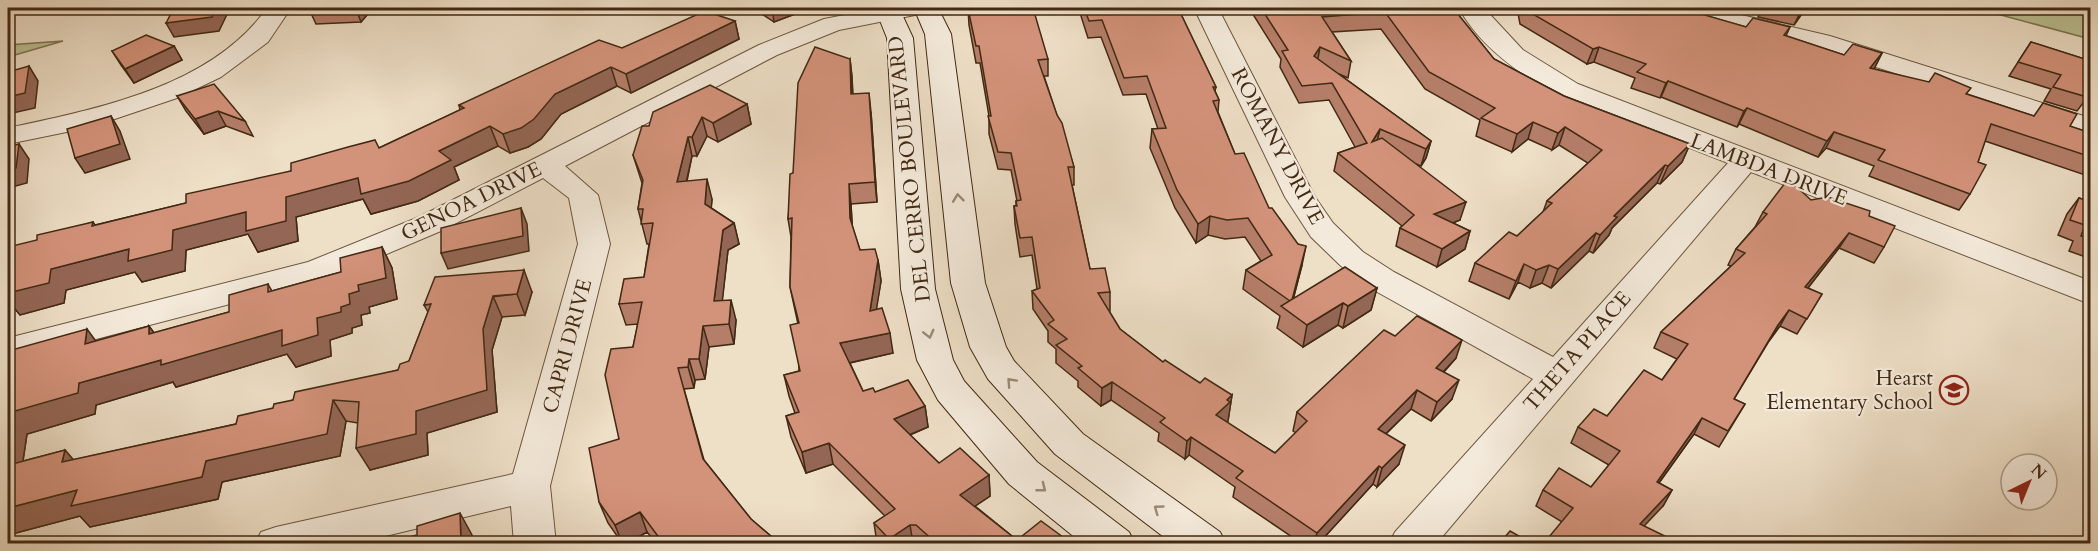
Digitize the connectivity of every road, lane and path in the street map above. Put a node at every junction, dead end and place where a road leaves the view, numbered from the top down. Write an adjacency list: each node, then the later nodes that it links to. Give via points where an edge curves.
1 (279, 8): 8 (street, via 259,37 212,70 168,92 81,121)
2 (926, 8): 18 (street, DEL CERRO BOULEVARD, one-way to 2, via 1069,444 1001,370 988,347 968,283 938,34)
3 (1206, 8): 13 (street, ROMANY DRIVE, via 1300,197 1322,230 1352,259 1382,280)
4 (1472, 8): 9 (street, LAMBDA DRIVE, via 1508,52 1533,71 1568,90)
5 (1683, 8): 7 (street, via 1821,41)
6 (897, 9): 10 (street, GENOA DRIVE, via 833,24 768,50); 17 (street, DEL CERRO BOULEVARD, one-way to 17, via 918,290 935,360 951,390 1023,474)
7 (2091, 127)
8 (8, 136)
9 (1746, 160): 11 (street, LAMBDA DRIVE); 13 (street, THETA PLACE)
10 (546, 165): 12 (street, GENOA DRIVE, via 430,224 318,270); 14 (street, CAPRI DRIVE, via 583,195 594,244)
11 (2091, 293)
12 (8, 350)
13 (1556, 375): 19 (street, THETA PLACE)
14 (530, 486): 15 (street); 16 (street, CAPRI DRIVE)
15 (276, 543)
16 (535, 543)
17 (1114, 543)
18 (1205, 543)
19 (1410, 543)

